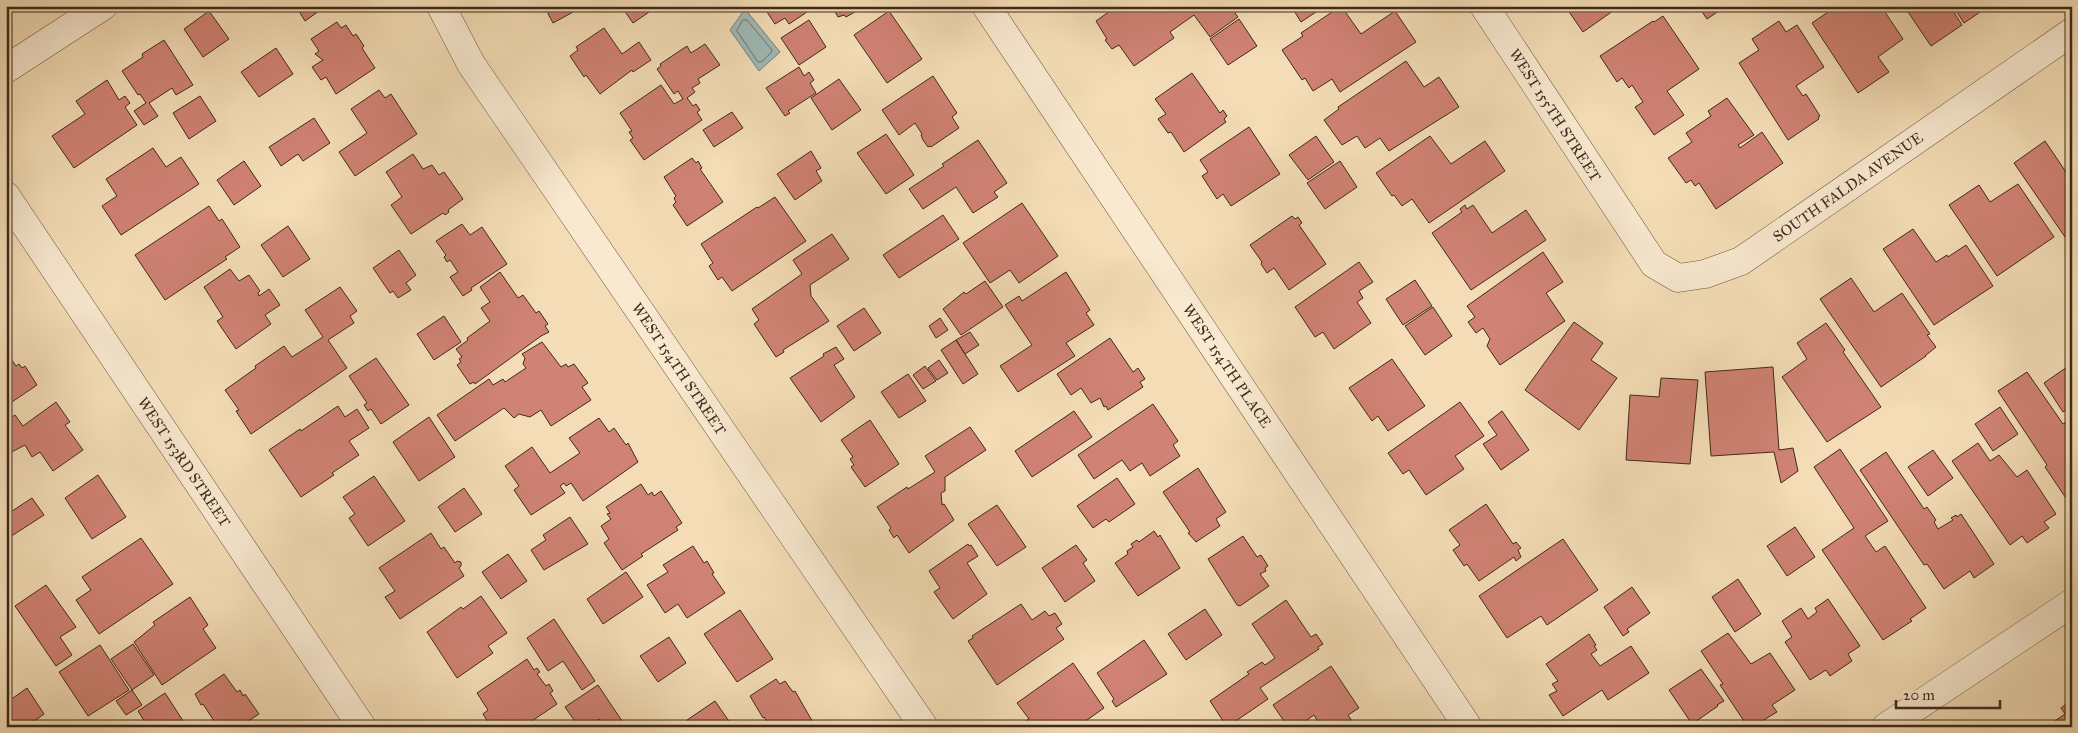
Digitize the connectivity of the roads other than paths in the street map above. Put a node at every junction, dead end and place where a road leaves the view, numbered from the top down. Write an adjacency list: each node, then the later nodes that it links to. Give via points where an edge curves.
1 (103, 6): 6 (street)
2 (441, 6): 11 (street, WEST 154TH STREET, via 471,64)
3 (986, 6): 12 (street, WEST 154TH PLACE)
4 (1484, 6): 8 (street, WEST 155TH STREET)
5 (2072, 32): 8 (street, SOUTH FALDA AVENUE, via 1741,261 1705,274 1678,278 1654,264)
6 (6, 69)
7 (6, 196): 10 (street, WEST 153RD STREET)
8 (1626, 223)
9 (2072, 603): 13 (street)
10 (362, 727)
11 (924, 727)
12 (1468, 727)
13 (1886, 727)

